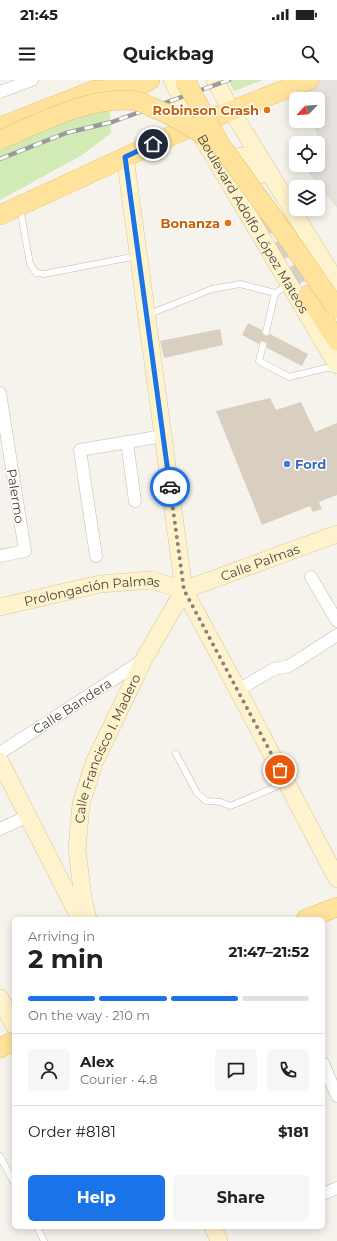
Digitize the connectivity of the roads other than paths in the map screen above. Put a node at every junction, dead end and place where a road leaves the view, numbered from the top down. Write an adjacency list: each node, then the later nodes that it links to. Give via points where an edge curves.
1 (32, 80): 8 (street)
2 (150, 80): 7 (main road, via 140,85)
3 (172, 80): 10 (main road, Boulevard Adolfo López Mateos)
4 (185, 80): 13 (main road, Boulevard Adolfo López Mateos, bridge)
5 (215, 80): 9 (main road)
6 (309, 80): 9 (main road)
7 (107, 86): 11 (main road)
8 (0, 92)
9 (231, 110): 10 (main road); 18 (main road)
10 (195, 125): 14 (main road); 16 (main road, Boulevard Adolfo López Mateos)
11 (0, 127)
12 (0, 140): 13 (main road, bridge, via 86,105 112,100 138,101 157,109)
13 (221, 146): 23 (main road, Boulevard Adolfo López Mateos, bridge)
14 (125, 157): 15 (main road); 19 (main road)
15 (19, 207): 17 (main road); 19 (lane, via 30,264 36,272 44,274)
16 (244, 209): 18 (main road, via 241,188 230,170 230,161 240,155 254,164 299,238); 21 (main road, Boulevard Adolfo López Mateos)
17 (0, 215)
18 (314, 245): 20 (main road)
19 (138, 256): 24 (main road)
20 (337, 283)
21 (282, 289): 24 (lane, via 240,284 212,289); 25 (lane); 28 (main road, Boulevard Adolfo López Mateos)
22 (308, 294): 26 (main road, Boulevard Adolfo López Mateos)
23 (337, 309)
24 (146, 315): 31 (main road)
25 (266, 332)
26 (337, 341)
27 (262, 345): 29 (lane, via 259,361 289,377 326,368)
28 (337, 365)
29 (337, 370)
30 (0, 393): 35 (street, Palermo, via 25,551)
31 (163, 436): 32 (street); 38 (main road)
32 (126, 442): 33 (street); 36 (street, via 80,450)
33 (135, 501)
34 (337, 534): 38 (main road, Calle Palmas)
35 (0, 556)
36 (96, 556)
37 (312, 577): 40 (street)
38 (184, 590): 39 (main road, Prolongación Palmas, via 151,580 100,584); 42 (main road, Calle Francisco I. Madero); 43 (main road)
39 (0, 607)
40 (337, 621)
41 (337, 634): 43 (street, via 289,666 274,669)
42 (144, 659): 44 (street, Calle Bandera); 53 (main road, Calle Francisco I. Madero, via 94,763 81,804 77,849)
43 (238, 690): 47 (main road)
44 (0, 753)
45 (176, 754): 47 (lane, via 197,793 206,801 221,802 230,806)
46 (0, 761): 48 (main road)
47 (287, 783): 50 (main road)
48 (28, 816): 49 (street); 52 (main road)
49 (0, 829)
50 (337, 879)
51 (337, 907): 54 (main road)
52 (79, 917)
53 (88, 917)
54 (311, 917)
55 (0, 998): 56 (main road)
56 (12, 1021)
57 (12, 1042): 58 (main road)
58 (0, 1048)
59 (325, 1068): 60 (street)
60 (337, 1096)
61 (0, 1156): 62 (lane)
62 (12, 1179)
63 (337, 1188): 64 (street)
64 (325, 1193)
65 (38, 1229): 67 (lane)
66 (214, 1229): 68 (main road)
67 (44, 1241)
68 (219, 1241)

